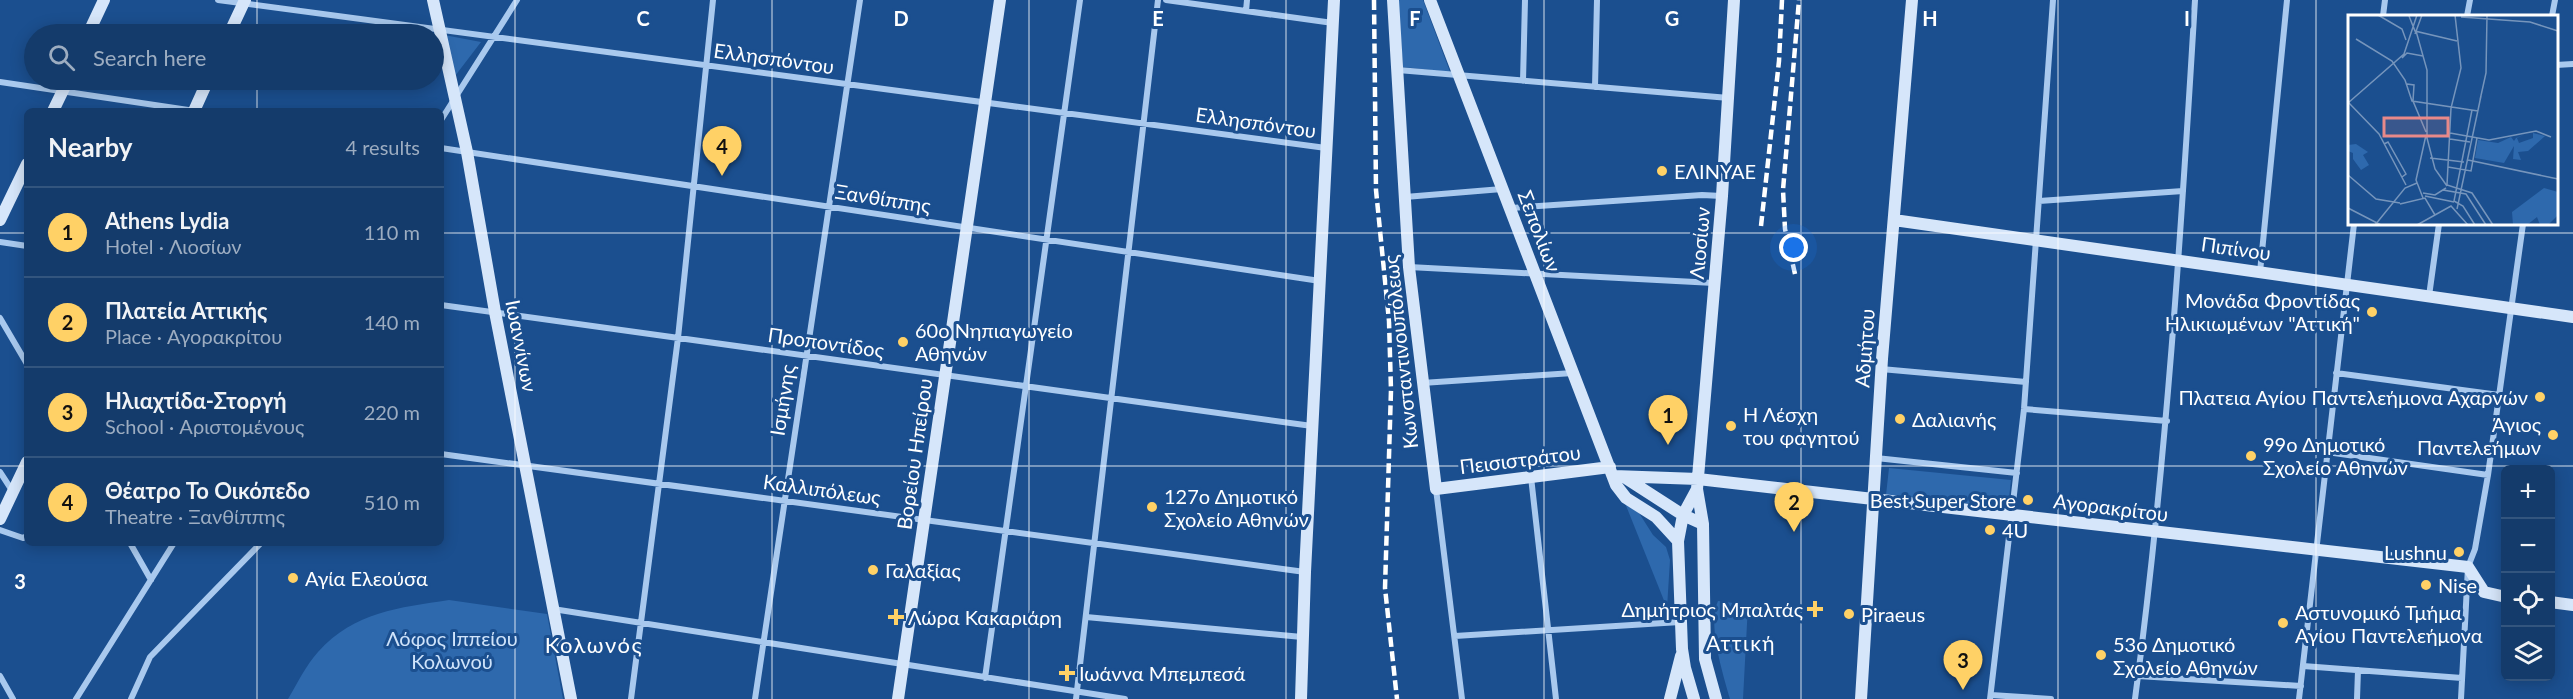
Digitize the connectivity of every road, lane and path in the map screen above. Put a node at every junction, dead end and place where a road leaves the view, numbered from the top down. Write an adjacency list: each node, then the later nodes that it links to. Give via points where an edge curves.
1 (104, 0): 31 (street)
2 (218, 0): 25 (street, Ελλησπόντου)
3 (433, 0): 34 (street, Ιωαννίνων)
4 (517, 0): 36 (street)
5 (713, 0): 39 (street)
6 (860, 0): 46 (street, Ισμήνης)
7 (1000, 0): 53 (street, Βορείου Ηπείρου)
8 (1080, 0): 57 (street)
9 (1158, 0): 59 (street)
10 (1166, 0): 26 (street)
11 (1247, 0): 26 (street)
12 (1334, 0): 30 (street)
13 (1394, 0): 41 (street, Κωνσταντινουπόλεως)
14 (1430, 0): 42 (street, Σεπολίων)
15 (1525, 0): 43 (street)
16 (1597, 0): 47 (street)
17 (1734, 0): 52 (street, Λιοσίων)
18 (1912, 0): 73 (street, Αδμήτου)
19 (2054, 0): 69 (street)
20 (2195, 0): 66 (street)
21 (2287, 0): 85 (street)
22 (2385, 0): 27 (street)
23 (2470, 0): 28 (street)
24 (2555, 0): 29 (street)
25 (244, 2): 32 (street); 33 (street, Ελλησπόντου)
26 (1246, 11): 30 (street)
27 (2383, 15)
28 (2467, 15)
29 (2552, 15)
30 (1333, 23): 61 (street)
31 (93, 24)
32 (234, 24)
33 (397, 24)
34 (438, 24)
35 (444, 31): 36 (street, Ελλησπόντου)
36 (494, 37): 39 (street, Ελλησπόντου); 51 (street)
37 (444, 50): 51 (street, Ιωαννίνων)
38 (2573, 64): 40 (street)
39 (705, 65): 46 (street, Ελλησπόντου); 64 (street)
40 (2558, 65)
41 (1398, 70): 42 (street); 68 (street, Κωνσταντινουπόλεως)
42 (1459, 75): 43 (street); 65 (street, Σεπολίων)
43 (1523, 81): 47 (street)
44 (0, 82): 45 (street)
45 (24, 83)
46 (847, 84): 53 (street, Ελλησπόντου); 70 (street, Ισμήνης)
47 (1595, 87): 52 (street)
48 (63, 90): 54 (street)
49 (90, 90): 55 (street)
50 (203, 90): 56 (street)
51 (456, 97): 58 (street); 62 (street, Ιωαννίνων)
52 (1730, 98): 67 (street, Λιοσίων)
53 (986, 103): 57 (street, Ελλησπόντου); 77 (street, Βορείου Ηπείρου)
54 (54, 108)
55 (179, 108)
56 (195, 108)
57 (1064, 113): 59 (street, Ελλησπόντου); 78 (street)
58 (444, 115)
59 (1144, 124): 61 (street, Ελλησπόντου); 82 (street)
60 (444, 148): 62 (street, Ξανθίππης)
61 (1326, 148): 87 (street)
62 (467, 152): 64 (street, Ξανθίππης); 93 (street, Ιωαννίνων)
63 (24, 170): 72 (street)
64 (693, 186): 70 (street, Ξανθίππης); 96 (street)
65 (1502, 189): 68 (street); 71 (street, Σεπολίων)
66 (2183, 191): 69 (street); 83 (street)
67 (1722, 196): 71 (street); 88 (street, Λιοσίων)
68 (1405, 197): 84 (street, Κωνσταντινουπόλεως)
69 (2039, 201): 79 (street)
70 (828, 207): 77 (street, Ξανθίππης); 97 (street, Ισμήνης)
71 (1510, 208): 86 (street, Σεπολίων)
72 (0, 220)
73 (1894, 220): 79 (street, Πιπίνου); 99 (street, Αδμήτου)
74 (2354, 225): 89 (street)
75 (2439, 225): 90 (street)
76 (2523, 225): 92 (street)
77 (967, 228): 78 (street, Ξανθίππης); 102 (street, Βορείου Ηπείρου)
78 (1046, 240): 82 (street, Ξανθίππης); 105 (street)
79 (2037, 240): 83 (street, Πιπίνου); 103 (street)
80 (0, 242): 81 (street)
81 (24, 246)
82 (1128, 252): 87 (street, Ξανθίππης); 107 (street)
83 (2180, 260): 85 (street, Πιπίνου); 109 (street)
84 (1409, 267): 86 (street); 104 (street, Κωνσταντινουπόλεως)
85 (2260, 272): 89 (street, Πιπίνου)
86 (1535, 273): 88 (street); 100 (street, Σεπολίων)
87 (1320, 281): 110 (street)
88 (1715, 283): 122 (street, Λιοσίων)
89 (2346, 284): 90 (street, Πιπίνου); 101 (street)
90 (2429, 296): 92 (street, Πιπίνου)
91 (444, 305): 93 (street, Προποντίδος)
92 (2511, 309): 94 (street, Πιπίνου); 106 (street)
93 (495, 312): 96 (street, Προποντίδος); 114 (street, Ιωαννίνων)
94 (2573, 317)
95 (0, 318): 98 (street)
96 (678, 338): 97 (street, Προποντίδος); 121 (street)
97 (806, 356): 102 (street, Προποντίδος); 126 (street, Ισμήνης)
98 (24, 359)
99 (1881, 369): 103 (street); 113 (street, Αδμήτου)
100 (1573, 373): 104 (street); 117 (street, Σεπολίων)
101 (2337, 373): 106 (street); 111 (street)
102 (945, 375): 105 (street, Προποντίδος); 130 (street, Βορείου Ηπείρου)
103 (2026, 382): 108 (street)
104 (1422, 383): 123 (street, Κωνσταντινουπόλεως)
105 (1026, 386): 107 (street, Προποντίδος); 133 (street)
106 (2499, 395): 119 (street)
107 (1112, 398): 110 (street, Προποντίδος); 137 (street)
108 (2024, 409): 109 (street); 118 (street)
109 (2167, 422): 134 (street)
110 (1313, 426): 143 (street)
111 (2327, 452): 119 (street); 141 (street)
112 (444, 454): 114 (street, Καλλιπόλεως)
113 (1876, 458): 118 (street); 125 (street, Αδμήτου)
114 (525, 465): 121 (street, Καλλιπόλεως); 148 (street, Ιωαννίνων)
115 (24, 468): 124 (street)
116 (0, 472): 124 (street)
117 (1616, 473): 120 (street, Πεισιστράτου); 122 (street, Πεισιστράτου); 127 (street); 136 (street, Σεπολίων, via 1619,491 1656,517)
118 (2017, 473): 128 (street)
119 (2488, 475): 142 (street, via 2475,549)
120 (1531, 477): 123 (street, Πεισιστράτου); 152 (street)
121 (659, 484): 126 (street, Καλλιπόλεως); 151 (street)
122 (1697, 484): 125 (street, Αγορακρίτου); 127 (street, Λιοσίων); 131 (street, Λιοσίων)
123 (1436, 489): 153 (street, Κωνσταντινουπόλεως)
124 (13, 492): 129 (street)
125 (1875, 499): 128 (street, Αγορακρίτου); 181 (street, Αδμήτου)
126 (783, 500): 130 (street, Καλλιπόλεως); 155 (street, Ισμήνης)
127 (1683, 515): 131 (street); 136 (street, Λιοσίων)
128 (2012, 515): 134 (street, Αγορακρίτου); 166 (street)
129 (0, 519)
130 (924, 520): 133 (street, Καλλιπόλεως); 157 (street, Βορείου Ηπείρου)
131 (1703, 524): 180 (street, Λιοσίων, via 1703,632 1706,664)
132 (0, 530): 135 (street)
133 (1006, 531): 137 (street, Καλλιπόλεως); 162 (street)
134 (2156, 532): 141 (street, Αγορακρίτου); 161 (street)
135 (24, 538)
136 (1678, 541): 150 (street, Λιοσίων)
137 (1094, 543): 143 (street, Καλλιπόλεως); 149 (street)
138 (132, 546): 144 (street)
139 (172, 546): 144 (street)
140 (258, 546): 169 (street, via 150,657)
141 (2315, 550): 142 (street, Αγορακρίτου); 158 (street)
142 (2468, 567): 145 (street, via 2484,592); 163 (street)
143 (1305, 572): 154 (street)
144 (151, 580): 168 (street)
145 (2501, 596)
146 (2555, 603): 147 (street)
147 (2573, 605)
148 (553, 609): 151 (street); 170 (street, Ιωαννίνων)
149 (1086, 616): 154 (street); 165 (street)
150 (1680, 622): 152 (street); 156 (street, Λιοσίων)
151 (641, 623): 155 (street); 171 (street)
152 (1548, 630): 153 (street); 177 (street)
153 (1455, 636): 176 (street, Κωνσταντινουπόλεως)
154 (1302, 637): 175 (street)
155 (762, 641): 157 (street); 172 (street, Ισμήνης)
156 (1682, 650): 178 (street); 179 (street, Λιοσίων)
157 (902, 665): 162 (street); 173 (street, Βορείου Ηπείρου)
158 (2303, 666): 159 (street); 164 (street)
159 (2358, 670): 163 (street); 185 (street)
160 (0, 676): 167 (street)
161 (2139, 676): 164 (street); 183 (street)
162 (985, 678): 165 (street)
163 (2462, 678): 186 (street)
164 (2301, 686): 184 (street)
165 (1077, 695): 174 (street)
166 (1990, 697): 182 (street)
167 (13, 699)
168 (75, 699)
169 (131, 699)
170 (571, 699)
171 (631, 699)
172 (755, 699)
173 (898, 699)
174 (1125, 699)
175 (1301, 699)
176 (1462, 699)
177 (1556, 699)
178 (1670, 699)
179 (1694, 699)
180 (1716, 699)
181 (1861, 699)
182 (2051, 699)
183 (2135, 699)
184 (2299, 699)
185 (2357, 699)
186 (2461, 699)

